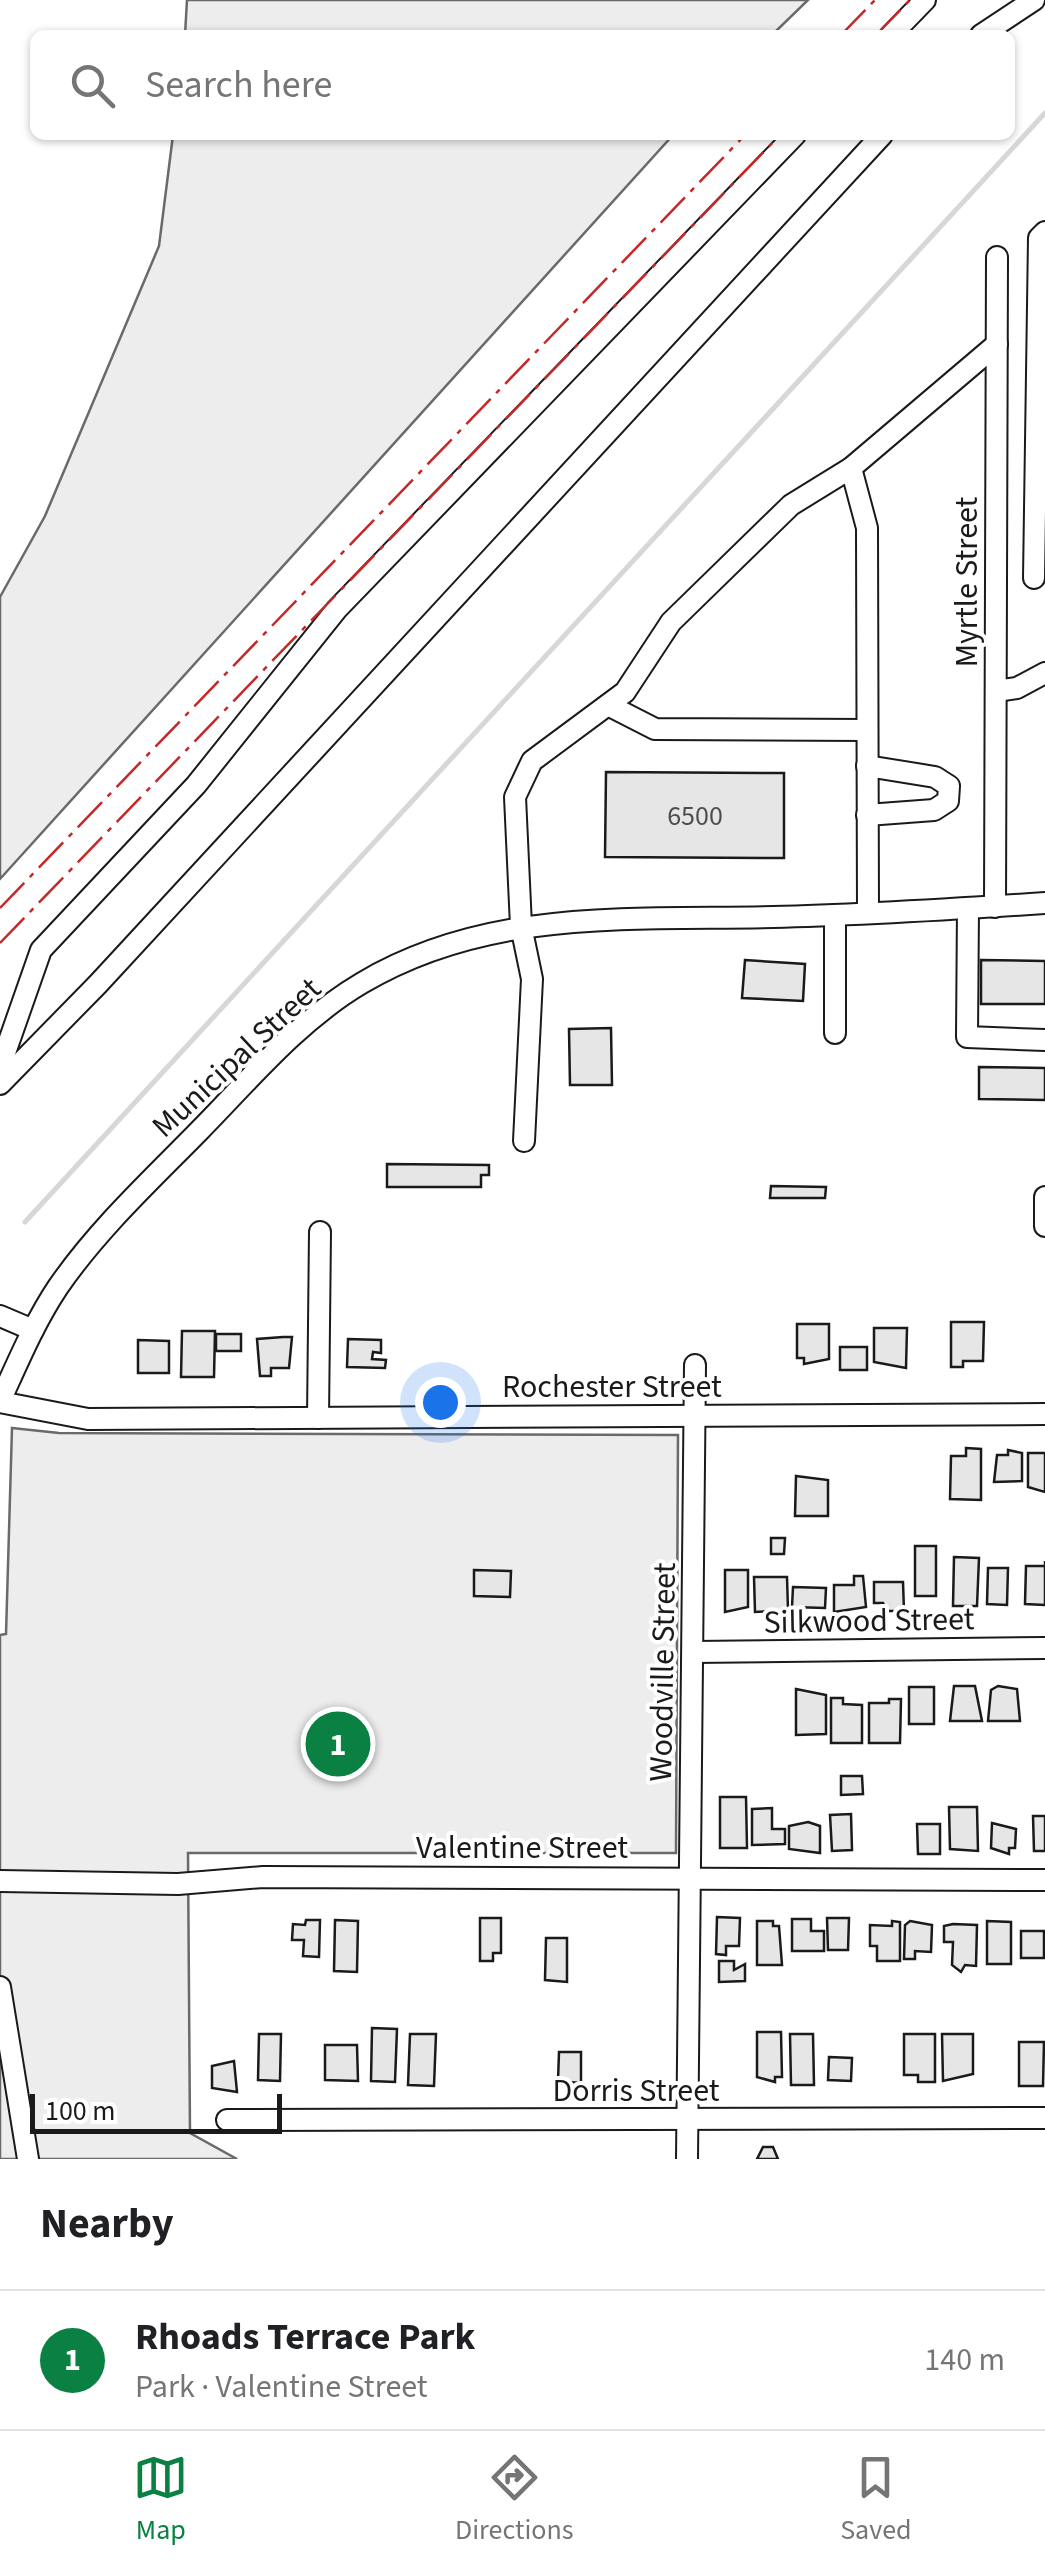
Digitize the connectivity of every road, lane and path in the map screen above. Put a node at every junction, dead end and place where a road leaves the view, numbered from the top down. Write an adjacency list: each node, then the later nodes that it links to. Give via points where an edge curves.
1 (925, 0): 3 (street)
2 (1034, 0): 4 (street)
3 (896, 30)
4 (989, 30)
5 (789, 140): 27 (street, via 337,609 172,813 41,950)
6 (877, 140): 28 (street)
7 (1045, 232): 11 (street, via 1039,238)
8 (997, 257): 9 (street, Myrtle Street)
9 (997, 344): 10 (street); 12 (street, Myrtle Street)
10 (851, 468): 15 (street, via 791,505 724,569 671,622 625,692); 16 (street, via 866,528)
11 (1040, 578): 12 (street)
12 (996, 579): 14 (street, Myrtle Street)
13 (1045, 673): 14 (street)
14 (996, 691): 20 (street, Myrtle Street)
15 (608, 705): 16 (street, via 655,729); 24 (street, via 532,762 514,797)
16 (867, 730): 17 (street)
17 (867, 766): 18 (street); 18 (street, via 935,776 949,786 948,801 934,810)
18 (868, 815): 22 (street)
19 (1045, 903): 20 (street, Municipal Street)
20 (995, 907): 21 (street, Municipal Street)
21 (968, 908): 22 (street, Municipal Street); 26 (street, via 967,1037)
22 (868, 913): 23 (street, Municipal Street)
23 (835, 915): 24 (street, Municipal Street); 25 (street)
24 (521, 926): 29 (street, via 532,979); 34 (street, Municipal Street, via 435,947 361,983 305,1026 103,1230)
25 (835, 1033)
26 (1045, 1040)
27 (0, 1067)
28 (0, 1084)
29 (524, 1141)
30 (1045, 1197): 31 (street)
31 (1045, 1226)
32 (320, 1232): 39 (street)
33 (0, 1316): 34 (street)
34 (33, 1330): 36 (street, Municipal Street)
35 (695, 1365): 38 (street, Woodville Street)
36 (0, 1402): 39 (street, Rochester Street, via 88,1418)
37 (1045, 1414): 38 (street, Rochester Street)
38 (693, 1416): 39 (street, Rochester Street); 41 (street, Woodville Street)
39 (318, 1418)
40 (1045, 1648): 41 (street, Silkwood Street)
41 (693, 1652): 42 (street, Woodville Street)
42 (689, 1877): 43 (street, Valentine Street); 44 (street, Valentine Street); 48 (street, Woodville Street)
43 (1045, 1880)
44 (0, 1881)
45 (0, 1988): 49 (street)
46 (1045, 2118): 48 (street, Dorris Street)
47 (227, 2120): 48 (street, Dorris Street)
48 (689, 2120): 50 (street, Woodville Street)
49 (28, 2159)
50 (687, 2159)

